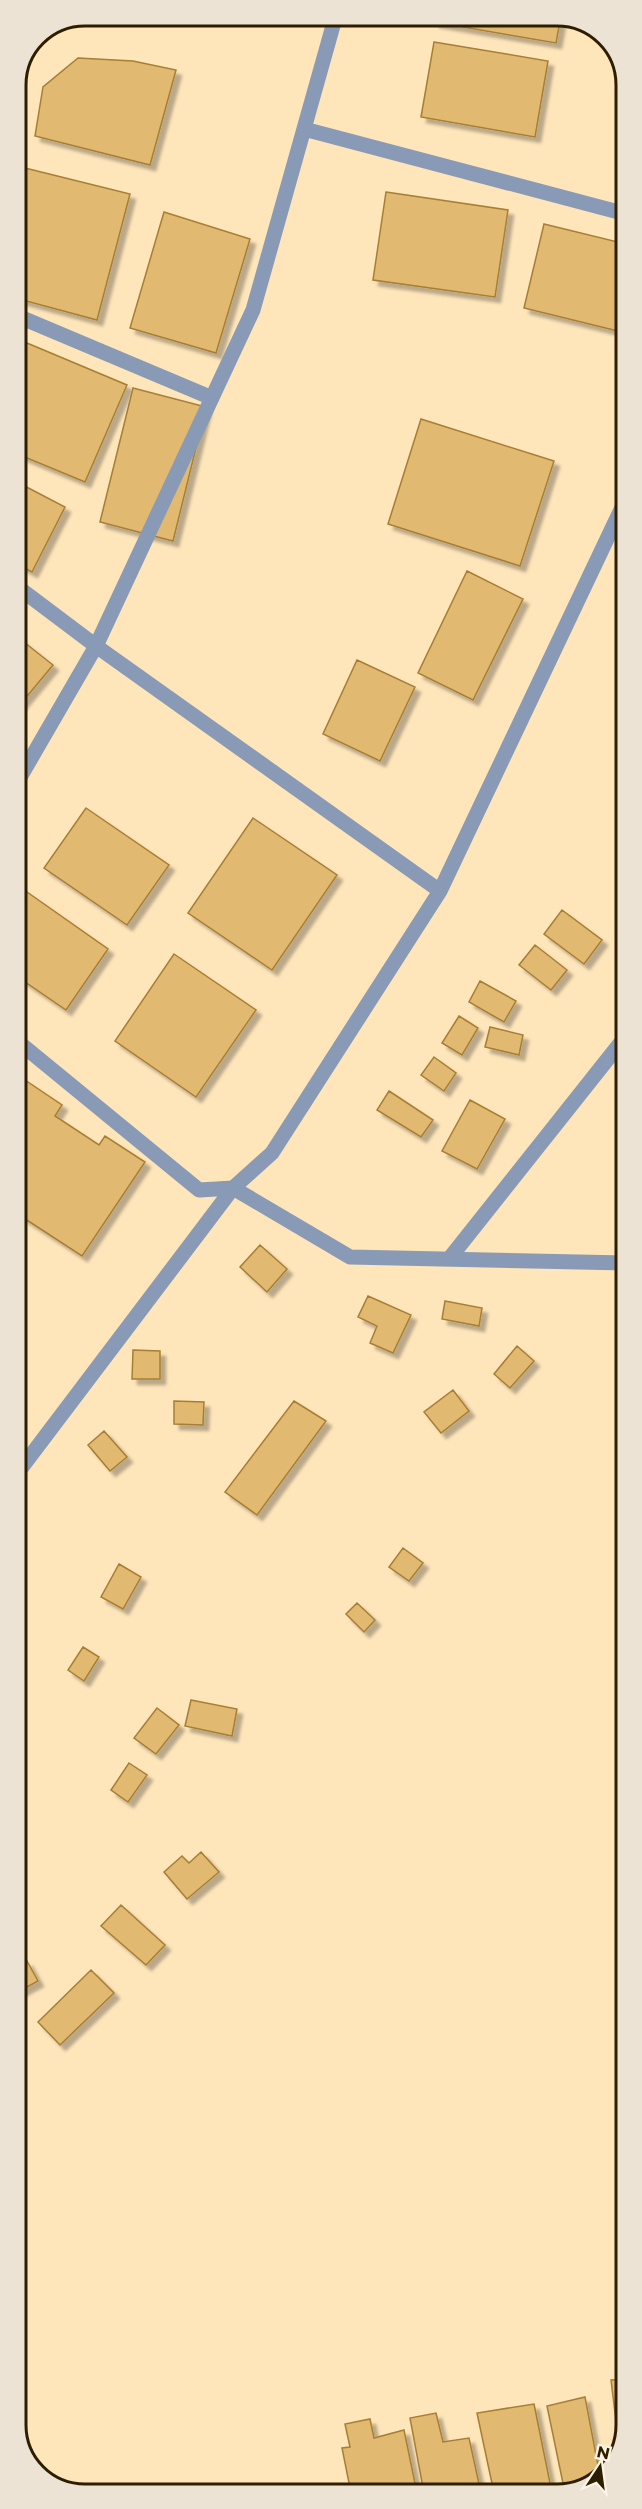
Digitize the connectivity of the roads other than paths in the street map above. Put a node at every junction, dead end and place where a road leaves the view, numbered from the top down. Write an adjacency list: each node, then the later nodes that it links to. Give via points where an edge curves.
1 (333, 26): 2 (street)
2 (304, 129): 3 (street); 5 (street, via 253,310)
3 (616, 211)
4 (26, 320): 5 (street)
5 (213, 398): 8 (street)
6 (616, 520): 10 (street)
7 (26, 593): 8 (street)
8 (96, 646): 9 (street); 10 (street)
9 (26, 767)
10 (440, 891): 13 (street, via 272,1153)
11 (26, 1049): 13 (street, via 199,1190)
12 (616, 1049): 14 (street)
13 (233, 1188): 14 (street, via 350,1257); 16 (street)
14 (449, 1259): 15 (street)
15 (616, 1263)
16 (26, 1462)

